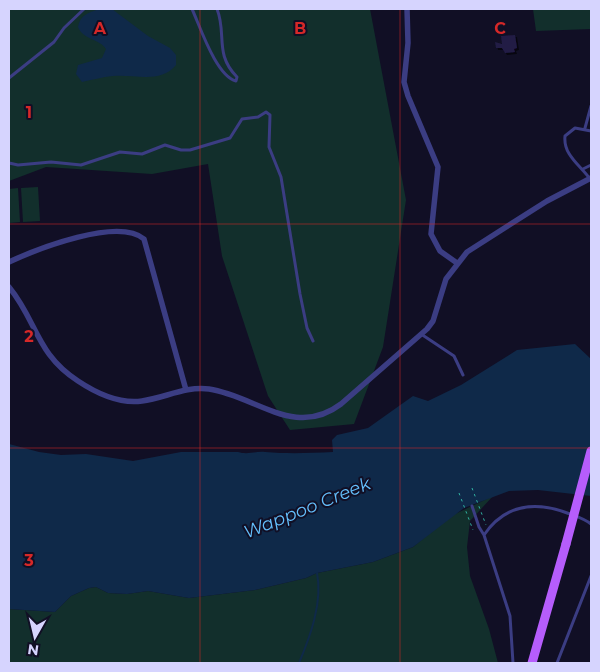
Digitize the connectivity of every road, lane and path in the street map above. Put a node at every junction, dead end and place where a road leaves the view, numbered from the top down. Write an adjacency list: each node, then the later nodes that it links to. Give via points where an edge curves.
1 (84, 9): 5 (lane, via 54,42)
2 (192, 9): 3 (lane, via 215,60 236,81 237,76 228,67 222,52)
3 (217, 9)
4 (407, 9): 14 (street, via 404,82 438,166 432,234 440,251)
5 (9, 78)
6 (591, 106): 7 (lane)
7 (584, 128): 8 (lane); 11 (lane, via 568,132 564,142 575,163)
8 (591, 131)
9 (9, 163): 17 (lane, via 81,165 120,152 142,154 166,145 190,150 224,141 230,138 242,119 258,117 266,112 270,115 269,147 284,191 300,294)
10 (591, 164): 11 (lane)
11 (583, 169): 12 (lane)
12 (590, 178): 14 (street, via 473,247)
13 (9, 262): 19 (street, via 68,239 121,230 137,233 144,239)
14 (457, 263): 16 (street, via 446,279 433,321)
15 (9, 288): 19 (street, via 19,299 40,343 57,364 98,392 117,399 141,401)
16 (421, 334): 18 (lane, via 454,356); 19 (street, via 341,404 319,416 292,418 233,395 208,389)
17 (313, 341)
18 (463, 375)
19 (186, 390)
20 (591, 451): 30 (main road, bridge)
21 (472, 488): 25 (path)
22 (459, 494): 26 (path)
23 (472, 506): 27 (lane)
24 (591, 524): 27 (lane, via 558,509 527,506 506,514)
25 (486, 525)
26 (473, 530)
27 (484, 535): 29 (lane, via 510,616)
28 (591, 576): 31 (lane)
29 (513, 663)
30 (532, 663)
31 (557, 663)

